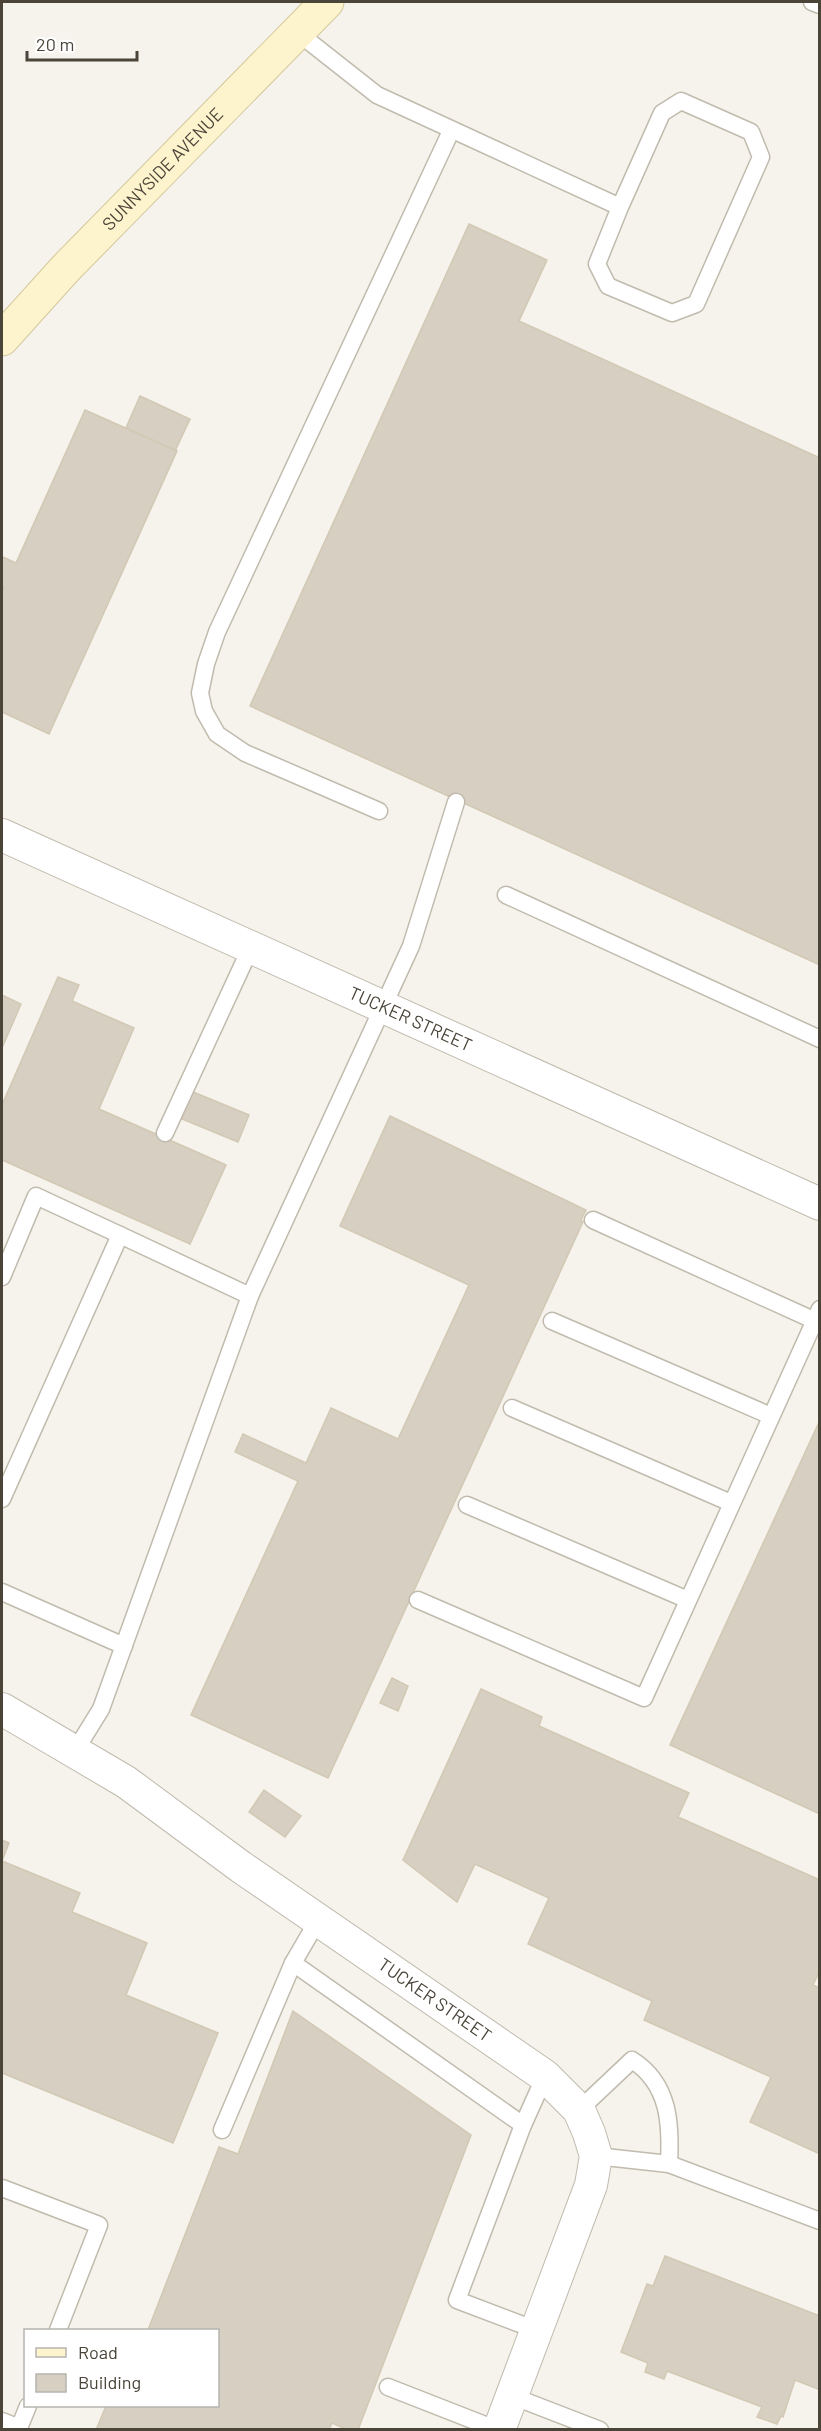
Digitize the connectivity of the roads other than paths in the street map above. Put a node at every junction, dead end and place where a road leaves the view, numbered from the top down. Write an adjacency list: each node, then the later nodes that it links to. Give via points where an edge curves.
1 (327, 2): 4 (street, SUNNYSIDE AVENUE)
2 (812, 2): 3 (lane)
3 (819, 5)
4 (297, 32): 5 (lane, via 377,96); 7 (street, SUNNYSIDE AVENUE, via 66,268)
5 (451, 131): 6 (lane); 9 (lane, via 217,632 200,693 204,711 217,734 245,753)
6 (620, 207): 6 (lane, via 662,113 681,101 751,132 761,157 696,304 672,313 608,286 597,264)
7 (2, 339)
8 (456, 802): 13 (lane, via 411,946)
9 (379, 811)
10 (2, 835): 12 (street, TUCKER STREET)
11 (506, 895): 14 (lane)
12 (250, 949): 13 (street, TUCKER STREET); 15 (lane)
13 (382, 1007): 16 (street, TUCKER STREET); 20 (lane)
14 (819, 1039)
15 (165, 1133)
16 (819, 1204)
17 (593, 1220): 21 (lane)
18 (120, 1235): 19 (lane, via 36,1196); 20 (lane); 25 (lane)
19 (2, 1277)
20 (250, 1296): 31 (lane)
21 (818, 1318): 24 (lane)
22 (552, 1321): 24 (lane)
23 (512, 1408): 26 (lane)
24 (771, 1416): 26 (lane)
25 (2, 1499)
26 (731, 1503): 30 (lane)
27 (466, 1505): 30 (lane)
28 (2, 1592): 31 (lane)
29 (418, 1600): 30 (lane, via 644,1698)
30 (688, 1600)
31 (124, 1646): 33 (lane, via 101,1709)
32 (2, 1709): 33 (street, TUCKER STREET)
33 (75, 1752): 34 (street, TUCKER STREET, via 126,1782)
34 (318, 1920): 35 (lane); 36 (street, TUCKER STREET)
35 (294, 1963): 38 (lane); 39 (lane)
36 (545, 2076): 37 (street, TUCKER STREET); 38 (lane)
37 (579, 2110): 40 (street, TUCKER STREET); 41 (lane, via 633,2060 644,2068 664,2100 671,2128)
38 (523, 2125): 45 (lane, via 457,2300)
39 (222, 2130)
40 (596, 2156): 41 (lane); 45 (street, via 591,2185)
41 (669, 2164): 43 (lane)
42 (2, 2188): 44 (lane, via 99,2225)
43 (819, 2221)
44 (59, 2329)
45 (536, 2330): 47 (street)
46 (388, 2388): 50 (lane)
47 (512, 2396): 50 (street); 51 (lane)
48 (28, 2407): 49 (lane, via 19,2428)
49 (2, 2421)
50 (499, 2430)
51 (600, 2430)

